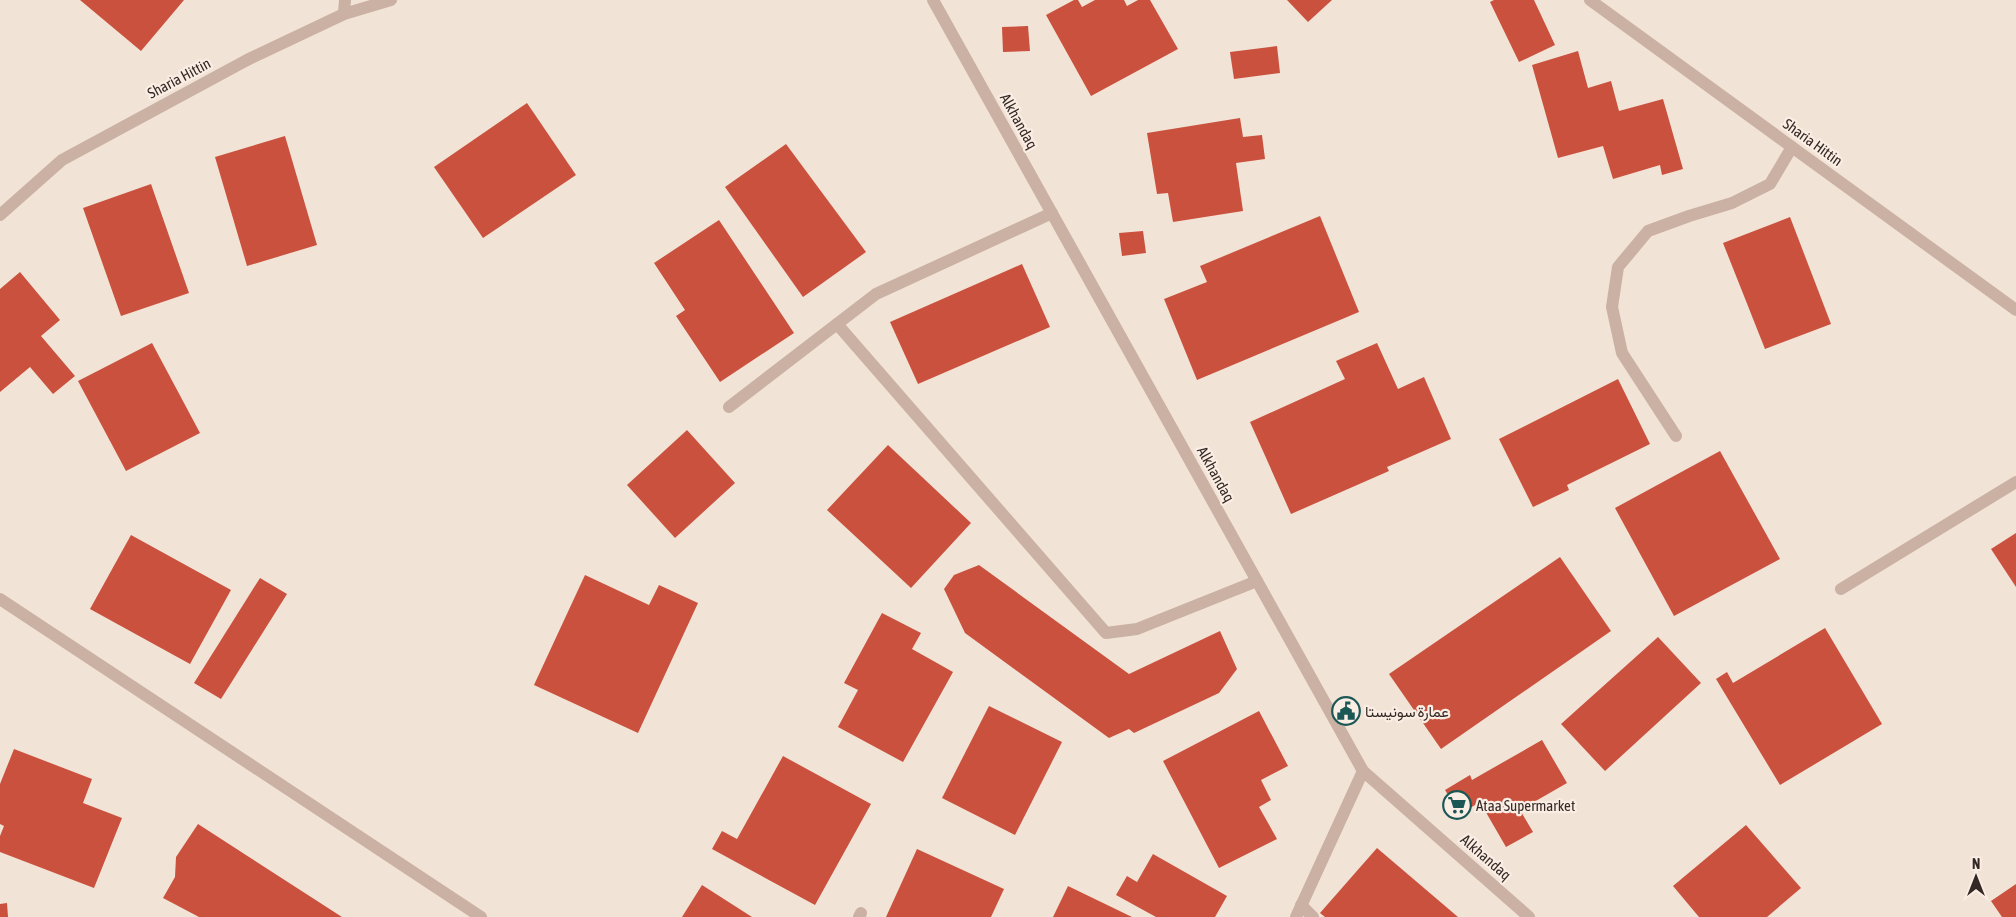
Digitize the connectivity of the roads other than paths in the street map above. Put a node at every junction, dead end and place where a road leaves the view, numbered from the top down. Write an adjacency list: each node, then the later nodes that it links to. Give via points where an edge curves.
1 (345, 0): 5 (street)
2 (391, 0): 5 (street, Sharia Hittin)
3 (933, 0): 7 (street, Alkhandaq)
4 (1590, 0): 6 (street, Sharia Hittin)
5 (344, 14): 8 (street, Sharia Hittin, via 247,60 62,160)
6 (1792, 147): 9 (street, Sharia Hittin); 12 (street, via 1770,184 1732,203 1648,231 1618,267 1612,307 1622,353)
7 (1052, 213): 10 (street, via 876,294); 14 (street, Alkhandaq)
8 (0, 215)
9 (2016, 310)
10 (837, 324): 11 (street); 14 (street, via 1106,633 1137,629)
11 (729, 407)
12 (1676, 436)
13 (2016, 482): 15 (street)
14 (1256, 581): 17 (street, Alkhandaq)
15 (1841, 589)
16 (0, 598): 19 (street)
17 (1362, 771): 18 (street); 21 (street, Alkhandaq)
18 (1299, 911): 20 (street)
19 (482, 917)
20 (1313, 917)
21 (1530, 917)

